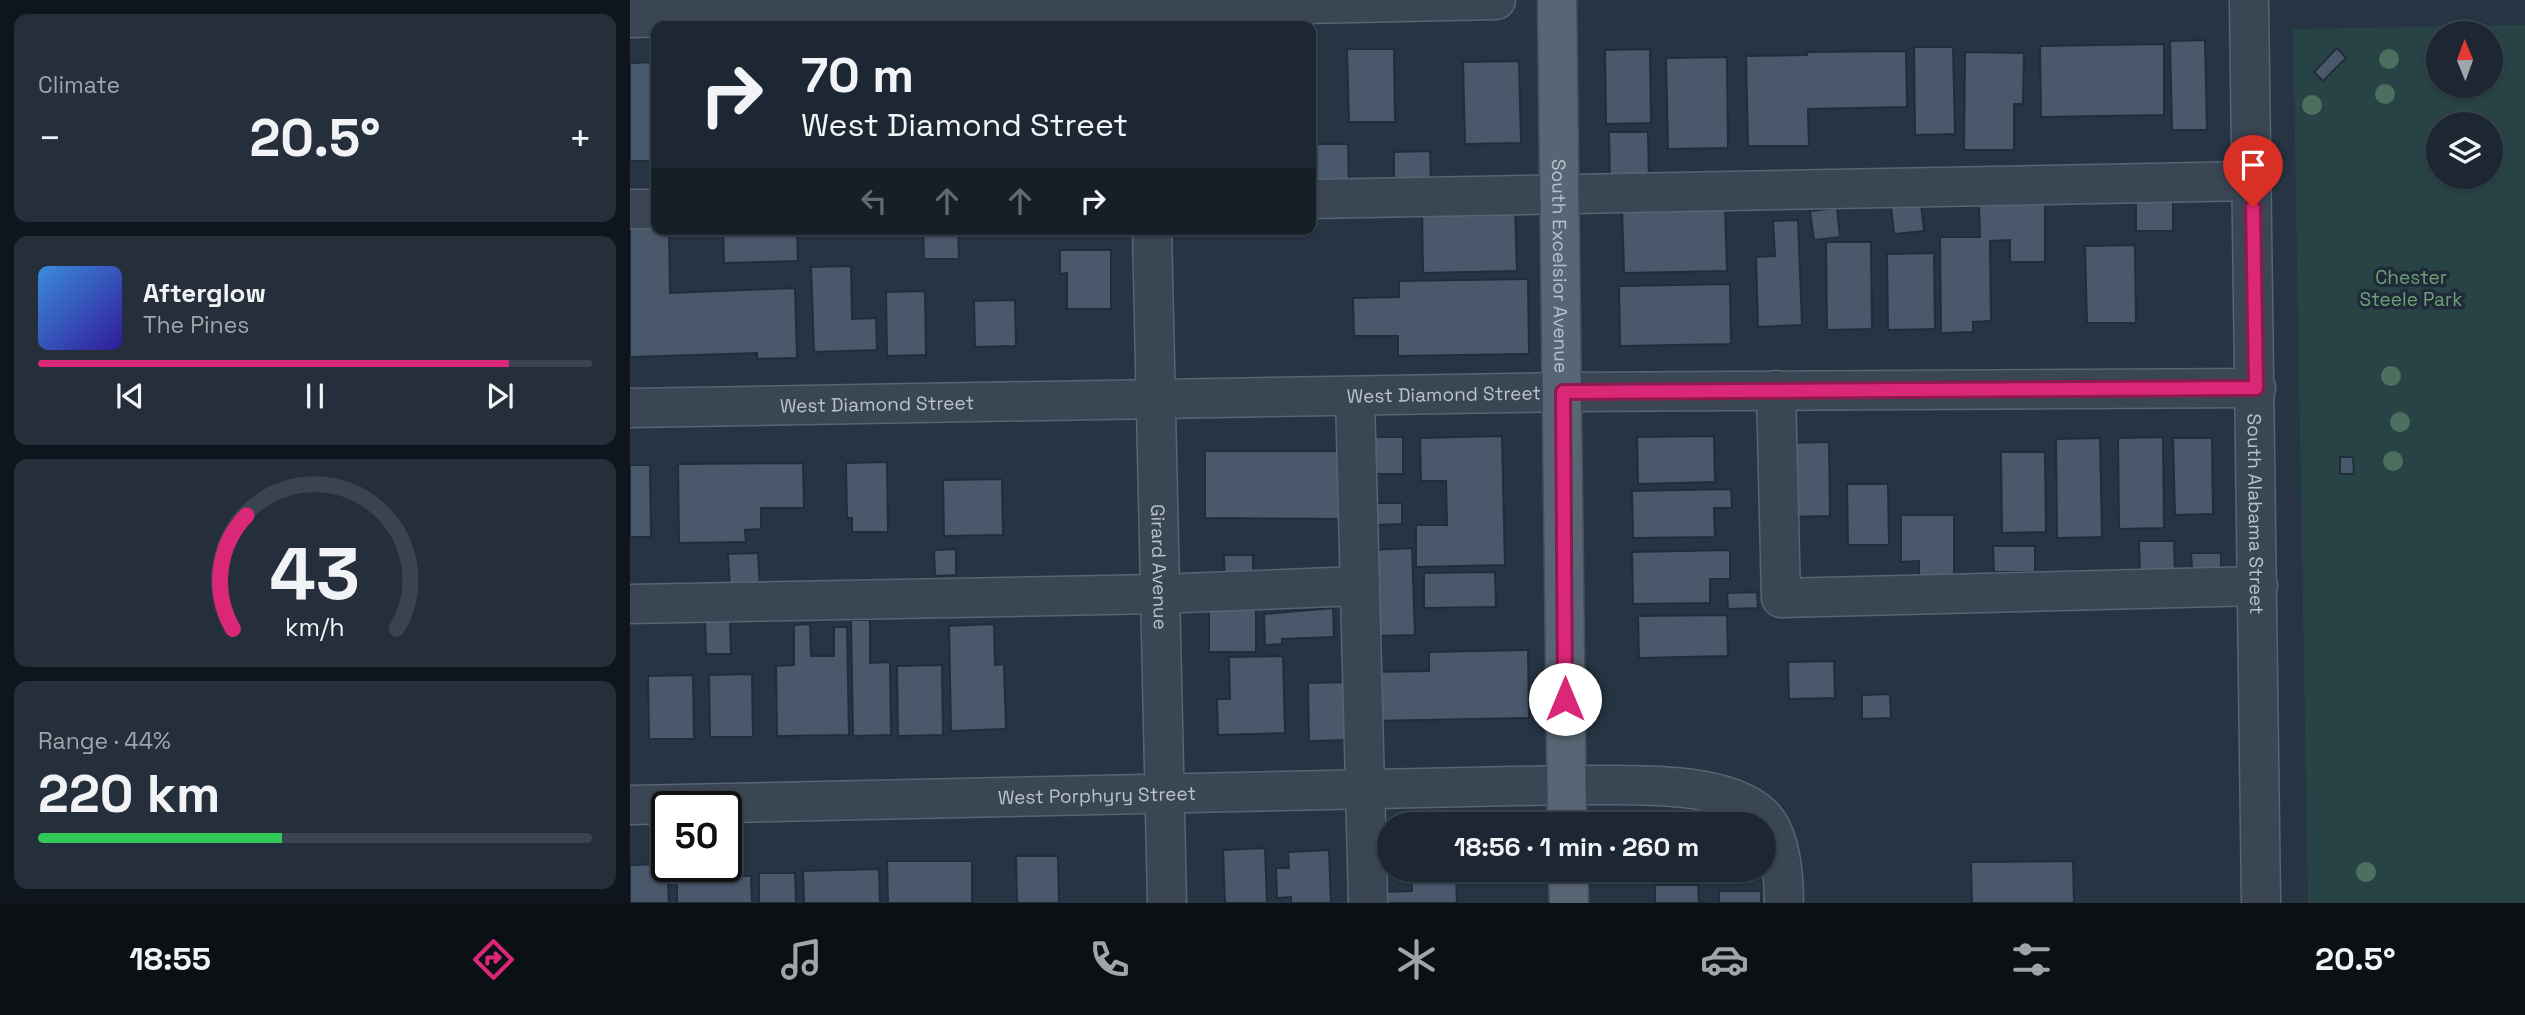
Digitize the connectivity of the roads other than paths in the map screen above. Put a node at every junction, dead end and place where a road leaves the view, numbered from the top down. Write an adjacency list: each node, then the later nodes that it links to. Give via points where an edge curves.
1 (1496, 0): 5 (street)
2 (1557, 0): 8 (main road, South Excelsior Avenue)
3 (2249, 0): 7 (street, South Alabama Street)
4 (807, 7): 5 (street); 6 (street)
5 (1149, 11)
6 (630, 18)
7 (2252, 181): 8 (street); 13 (street, South Alabama Street)
8 (1560, 192): 9 (street); 15 (main road, South Excelsior Avenue)
9 (1316, 198)
10 (630, 209): 11 (street)
11 (651, 209)
12 (1152, 235): 17 (street, Girard Avenue)
13 (2256, 388): 14 (street, West Diamond Street); 20 (street, South Alabama Street)
14 (1776, 390): 15 (street, West Diamond Street); 20 (street, via 1780,598)
15 (1563, 392): 16 (street, West Diamond Street); 23 (main road, South Excelsior Avenue)
16 (1355, 396): 17 (street, West Diamond Street); 19 (street)
17 (1153, 400): 18 (street, West Diamond Street); 21 (street, Girard Avenue)
18 (630, 408)
19 (1360, 586): 21 (street); 24 (street)
20 (2258, 586): 33 (street, South Alabama Street)
21 (1159, 594): 22 (street); 25 (street, Girard Avenue)
22 (630, 604)
23 (1566, 785): 24 (street, West Porphyry Street); 27 (main road, South Excelsior Avenue); 32 (street, West Porphyry Street, via 1702,791 1739,800 1763,816 1773,836)
24 (1364, 790): 25 (street, West Porphyry Street); 30 (street)
25 (1165, 796): 26 (street, West Porphyry Street); 29 (street, Girard Avenue)
26 (630, 805)
27 (1567, 812)
28 (1568, 882): 31 (main road)
29 (1167, 903)
30 (1368, 903)
31 (1569, 903)
32 (1784, 903)
33 (2261, 903)

